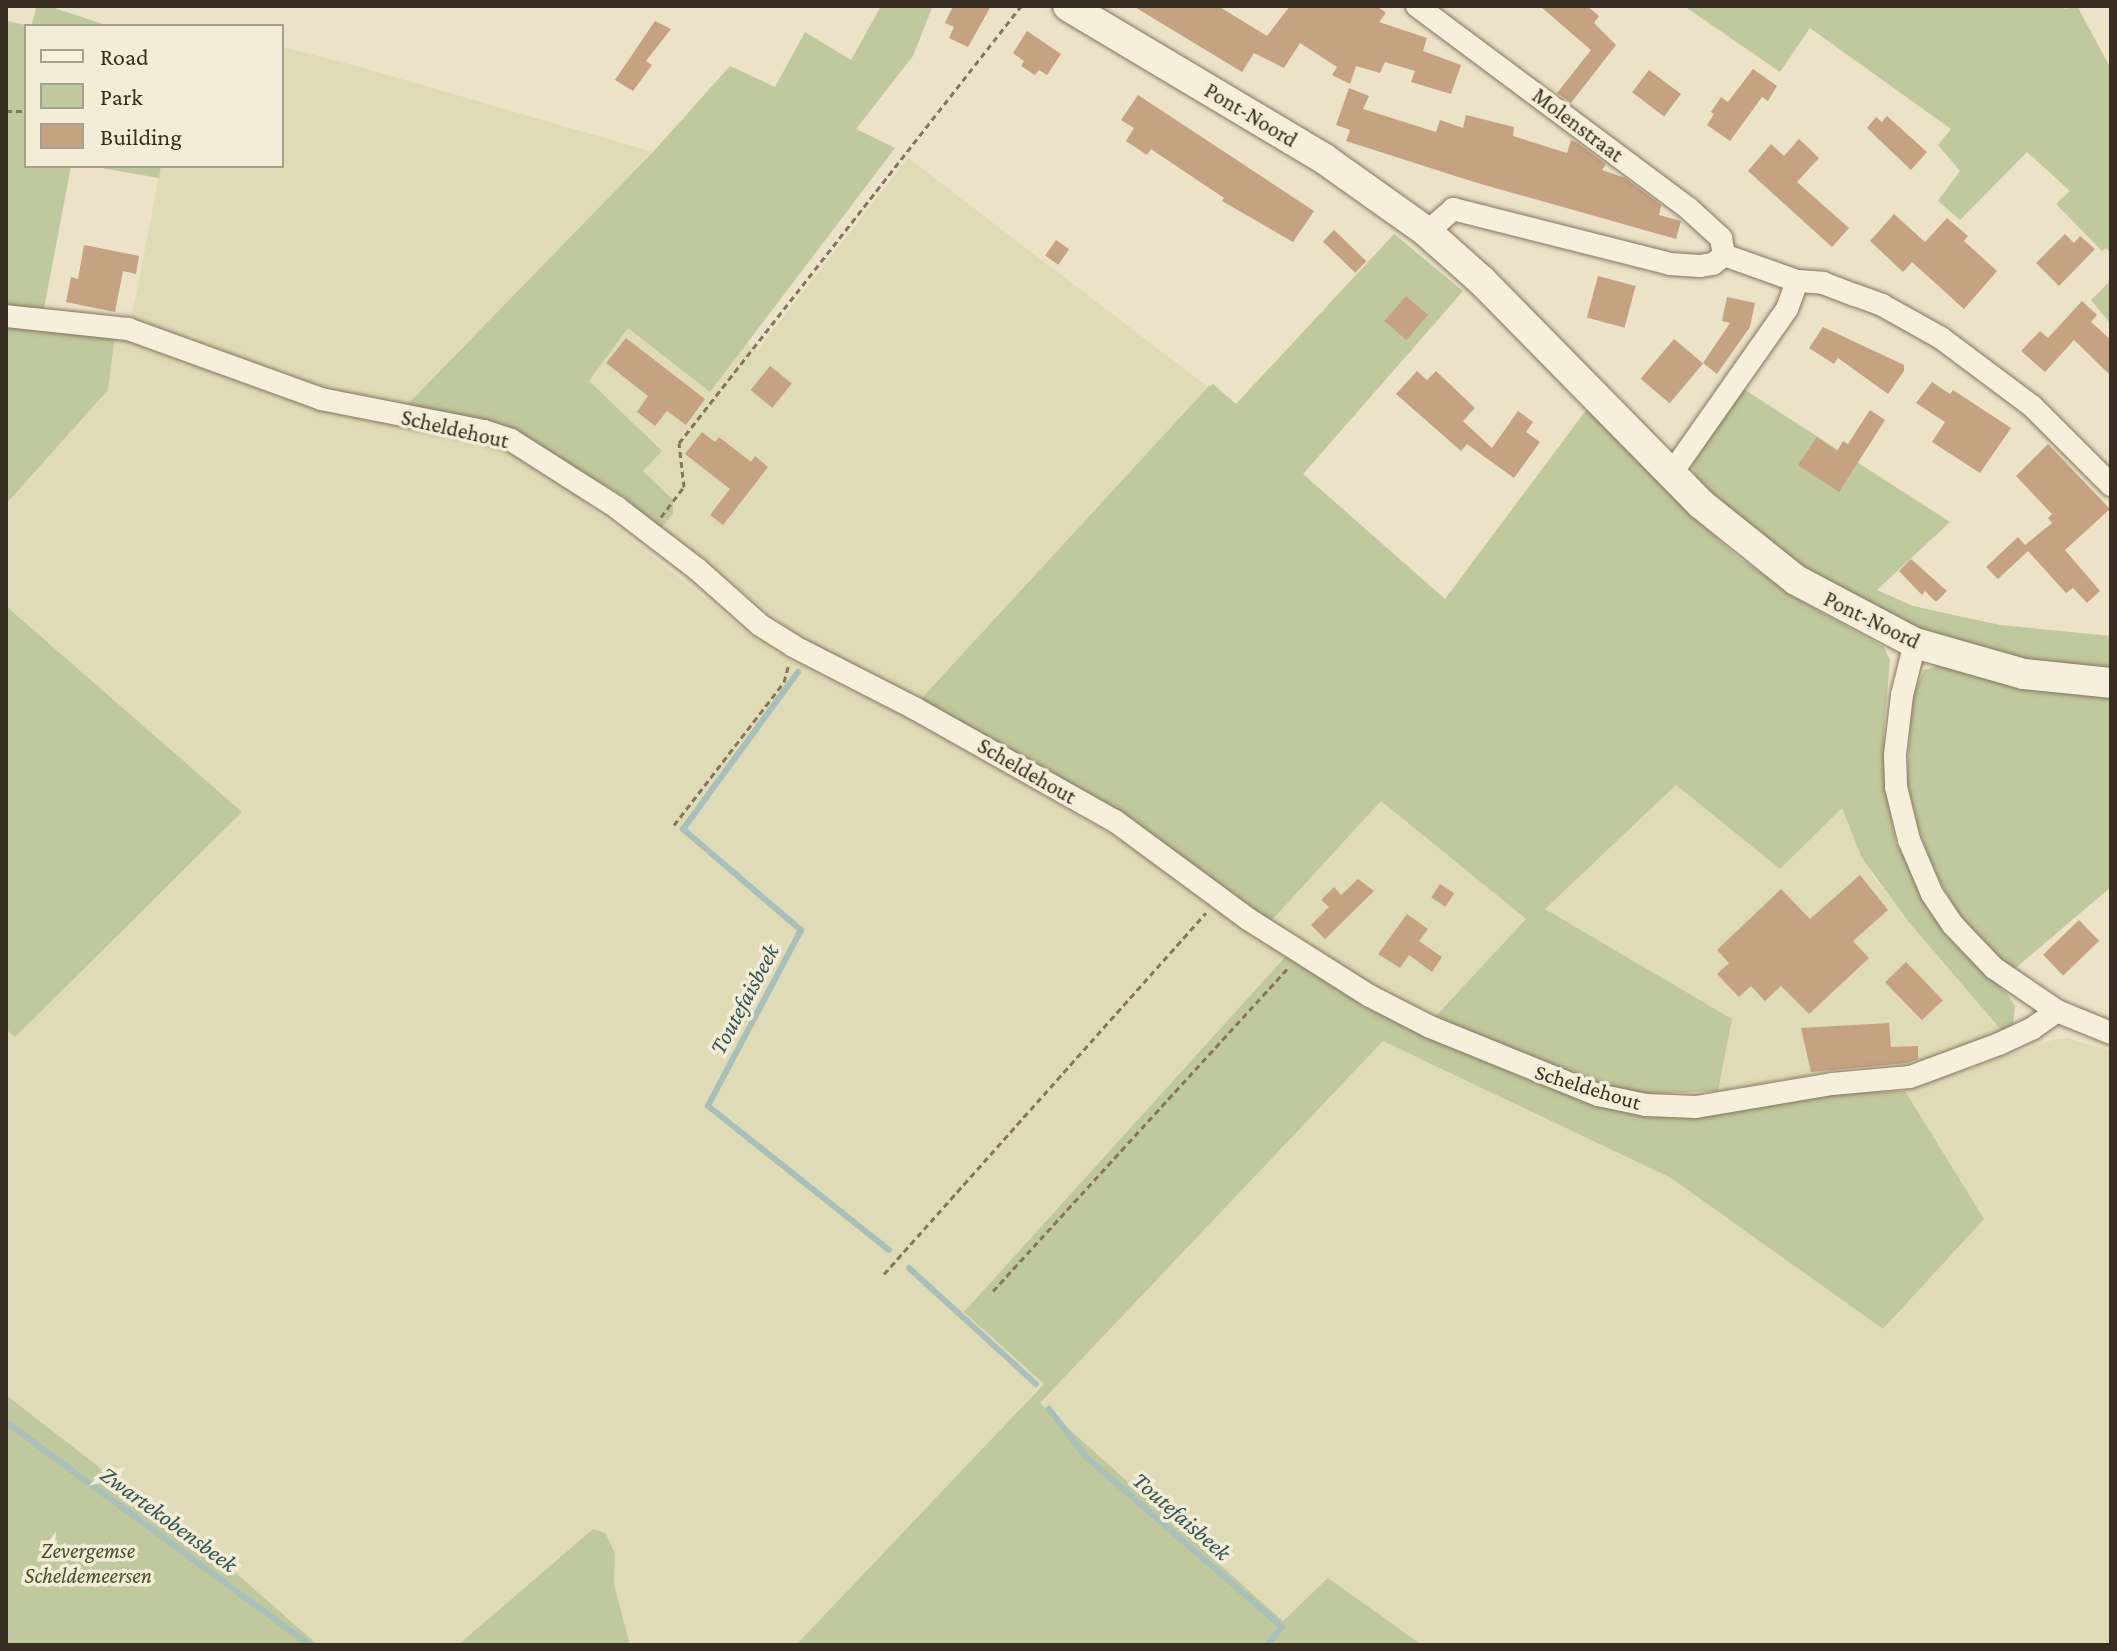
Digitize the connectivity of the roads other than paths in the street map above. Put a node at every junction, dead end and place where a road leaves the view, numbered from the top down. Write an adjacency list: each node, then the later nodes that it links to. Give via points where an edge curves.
1 (1068, 6): 3 (street, Pont-Noord, via 1333,164)
2 (1417, 6): 4 (street, Molenstraat, via 1697,216 1721,238)
3 (1427, 232): 4 (street, via 1453,209 1670,264 1713,264); 7 (street, Pont-Noord)
4 (1724, 255): 5 (street)
5 (1797, 281): 7 (street, via 1787,309); 8 (street, via 1823,283 1882,305 1941,338 2032,406)
6 (6, 316): 11 (street, Scheldehout, via 128,329 321,399 511,440 649,532 760,625 793,646 1115,821 1214,894 1370,996 1547,1077 1612,1098 1671,1108 1726,1104 1832,1084 1910,1077 1999,1044)
7 (1671, 474): 9 (street, Pont-Noord, via 1719,520 1796,580)
8 (2111, 485)
9 (1915, 643): 10 (street, Pont-Noord, via 2024,674); 11 (street, via 1895,755 1902,816 1917,864 1953,925 1994,968)
10 (2111, 683)
11 (2057, 1011): 12 (street)
12 (2101, 1029)

